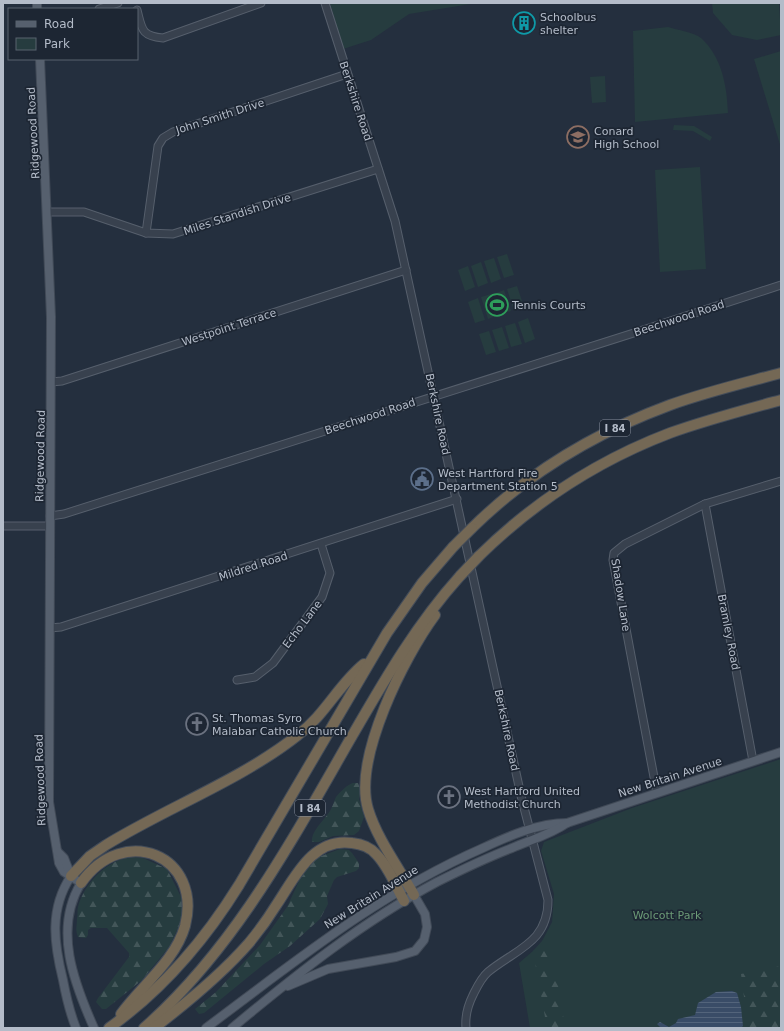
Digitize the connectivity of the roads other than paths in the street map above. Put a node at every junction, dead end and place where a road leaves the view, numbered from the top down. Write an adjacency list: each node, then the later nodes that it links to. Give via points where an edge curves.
1 (118, 3): 4 (street)
2 (325, 3): 7 (street, Berkshire Road)
3 (256, 4): 5 (street, via 163,38 145,33)
4 (102, 8)
5 (138, 12)
6 (40, 60): 9 (main road, Ridgewood Road)
7 (347, 74): 8 (street, Berkshire Road); 10 (street, John Smith Drive, via 168,134 158,146)
8 (378, 169): 10 (street, Miles Standish Drive, via 183,232 164,235); 11 (street, Berkshire Road, via 395,221)
9 (47, 212): 10 (street, Miles Standish Drive, via 84,212); 14 (main road, Ridgewood Road)
10 (146, 233)
11 (406, 270): 14 (street, Westpoint Terrace, via 62,381); 15 (street, Berkshire Road)
12 (781, 284): 15 (street, Beechwood Road)
13 (781, 373): 26 (highway, I 84, bridge, via 640,417 574,450 526,482 499,503 453,547 409,599)
14 (52, 382): 20 (main road, Ridgewood Road)
15 (434, 395): 18 (street, Berkshire Road); 20 (street, Beechwood Road, via 64,514)
16 (780, 400): 24 (highway, I 84, bridge, via 678,430 608,461 544,501 514,525 479,556)
17 (781, 481): 19 (street, Shadow Lane)
18 (456, 499): 23 (street, Mildred Road); 32 (street, Berkshire Road)
19 (705, 504): 29 (street, Bramley Road); 30 (street, Shadow Lane, via 625,544 616,550 613,556)
20 (50, 516): 22 (main road, Ridgewood Road)
21 (3, 526): 22 (street)
22 (50, 526): 25 (main road, Ridgewood Road)
23 (321, 544): 25 (street, Mildred Road, via 61,627); 27 (street, Echo Lane, via 330,573 322,597 273,663 255,677)
24 (452, 586): 36 (highway, via 403,669 380,724 366,768 366,795 370,813); 44 (highway, I 84, via 399,655 306,815 234,930 203,968)
25 (50, 628): 34 (main road, Ridgewood Road, via 52,828 58,861 63,871)
26 (371, 659): 34 (highway, via 348,679 315,720 291,741 106,845 90,856); 41 (highway, I 84, via 219,916 173,972)
27 (237, 680)
28 (781, 752): 29 (main road, New Britain Avenue)
29 (753, 761): 30 (main road, New Britain Avenue)
30 (657, 793): 31 (main road, New Britain Avenue)
31 (566, 823): 32 (main road, New Britain Avenue, via 553,823); 33 (main road, New Britain Avenue, via 556,831)
32 (529, 830): 33 (street, Berkshire Road); 36 (main road, New Britain Avenue, via 473,852)
33 (532, 840): 38 (main road, New Britain Avenue, via 466,868); 48 (street, Berkshire Road, via 547,891 547,916 541,930 531,942 481,980 469,1005)
34 (71, 876): 35 (main road, Ridgewood Road); 42 (main road, via 58,903 54,934 65,992)
35 (81, 883): 41 (highway, via 92,869 106,858 121,852 140,851 155,855 169,864 179,876 186,894 187,918 175,947); 43 (main road, via 68,917 67,941 79,991)
36 (408, 885): 37 (main road, New Britain Avenue); 38 (highway)
37 (399, 891): 39 (highway); 45 (highway, via 378,856 368,848 344,842 324,847 304,864 266,920 234,959 199,992); 46 (main road, New Britain Avenue, via 340,928)
38 (414, 895): 39 (main road, New Britain Avenue); 40 (main road, via 425,914 427,927 424,940 415,951 396,958 328,969)
39 (404, 901): 40 (main road, New Britain Avenue, via 359,928)
40 (274, 993): 47 (main road, New Britain Avenue)
41 (111, 1026)
42 (76, 1028)
43 (94, 1028)
44 (144, 1028)
45 (154, 1028)
46 (206, 1028)
47 (232, 1028)
48 (466, 1028)

